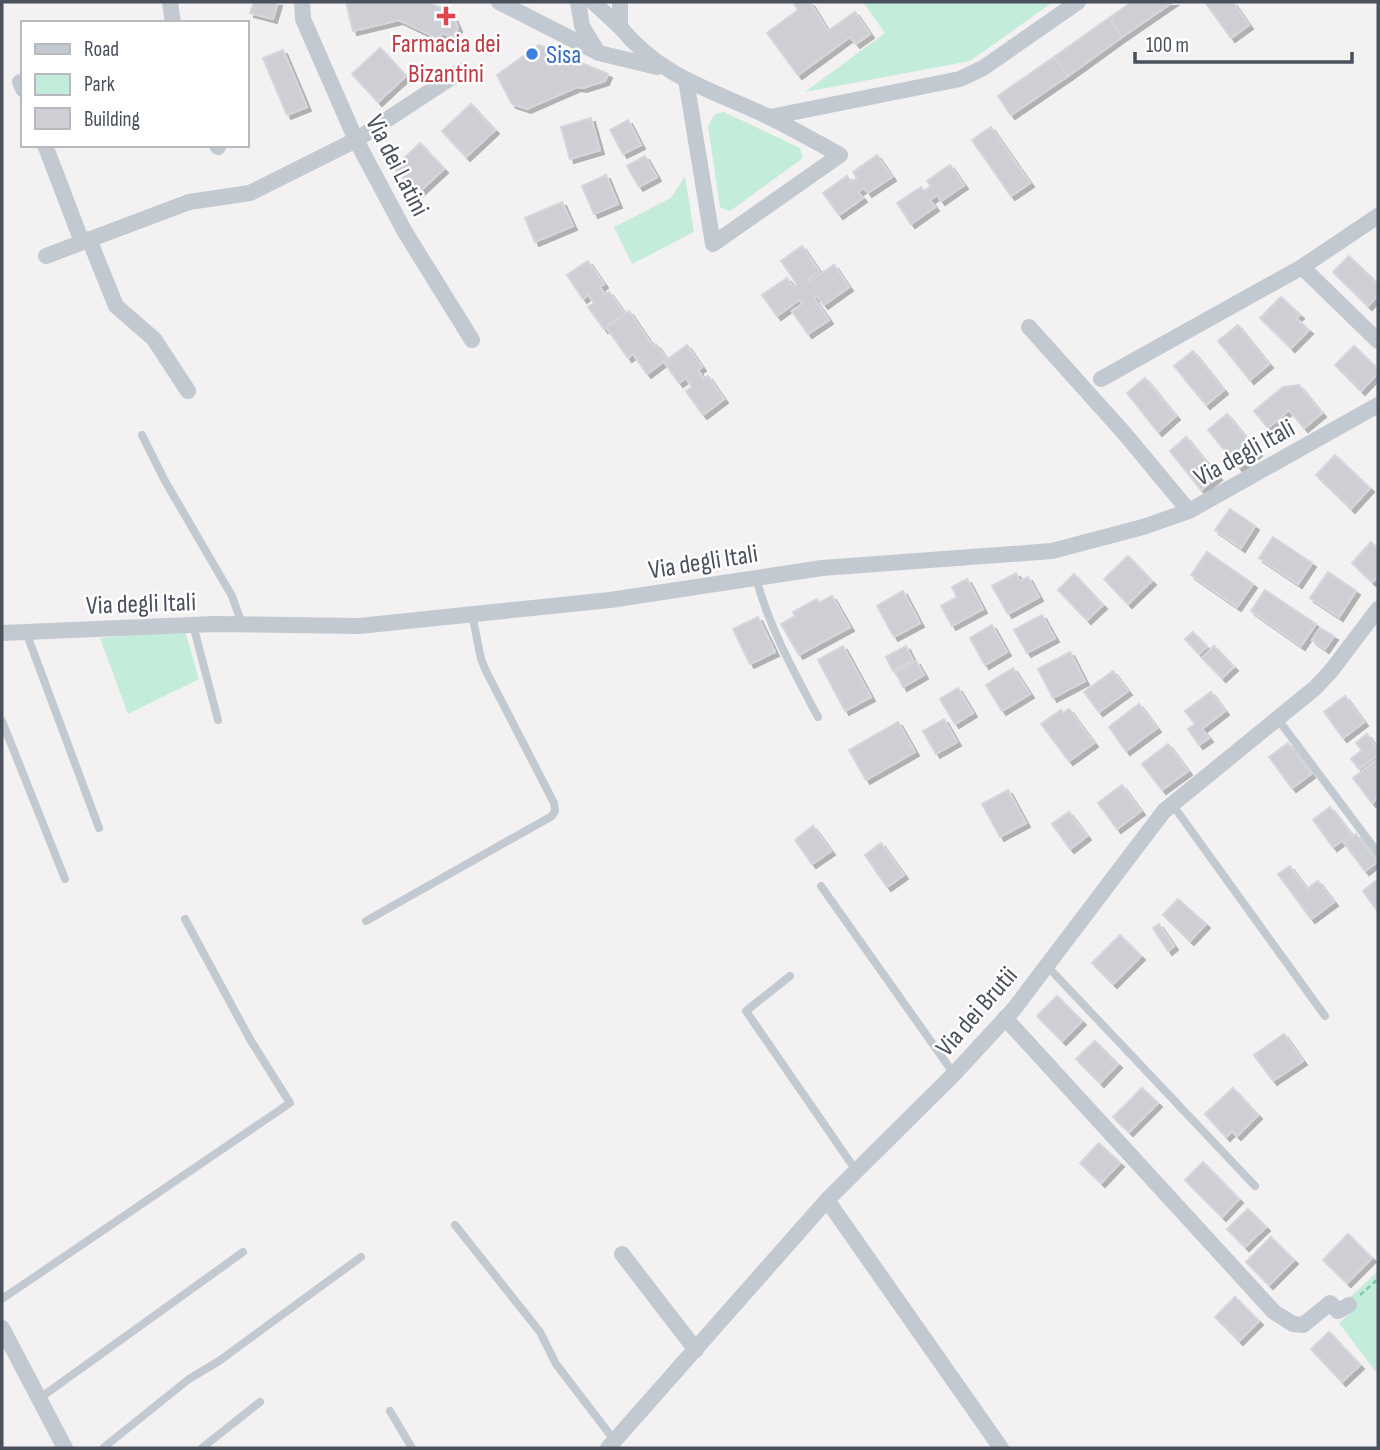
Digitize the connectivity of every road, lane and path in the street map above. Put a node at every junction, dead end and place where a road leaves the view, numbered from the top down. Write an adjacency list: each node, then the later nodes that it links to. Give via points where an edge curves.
1 (170, 2): 8 (street)
2 (302, 2): 15 (street, Via dei Latini, via 303,19)
3 (499, 2): 10 (street)
4 (578, 2): 10 (street, via 582,26)
5 (593, 2): 9 (street)
6 (620, 2): 9 (street)
7 (1078, 2): 14 (street, via 960,79)
8 (173, 21)
9 (620, 27): 11 (street)
10 (599, 53): 11 (street)
11 (663, 68): 13 (street)
12 (461, 72): 15 (street)
13 (685, 80): 14 (street); 14 (street, via 713,244 840,155)
14 (770, 117)
15 (356, 140): 18 (street, via 250,193 188,202); 22 (street, Via dei Latini, via 405,232)
16 (46, 147): 18 (street)
17 (1378, 216): 20 (street)
18 (86, 241): 19 (street); 25 (street, via 116,306 154,339)
19 (46, 256)
20 (1302, 267): 23 (street); 24 (street)
21 (1029, 327): 28 (street)
22 (472, 340)
23 (1378, 341)
24 (1101, 379)
25 (188, 391)
26 (1378, 405): 28 (street, Via degli Itali)
27 (142, 435): 32 (lane, via 232,596)
28 (1189, 511): 29 (street, Via degli Itali, via 1052,551 822,568)
29 (756, 578): 31 (street, Via degli Itali); 36 (lane, via 788,662)
30 (1378, 609): 37 (street, Via dei Brutii, via 1331,671)
31 (472, 614): 32 (street, Via degli Itali, via 359,626); 46 (lane, via 486,671 555,811)
32 (242, 624): 33 (street, Via degli Itali)
33 (193, 625): 34 (street, Via degli Itali); 38 (lane)
34 (26, 632): 35 (street, Via degli Itali); 41 (lane)
35 (2, 633)
36 (818, 717)
37 (1277, 718): 40 (street, Via dei Brutii); 42 (lane)
38 (219, 720)
39 (2, 721): 43 (lane)
40 (1172, 804): 47 (street, Via dei Brutii); 49 (lane)
41 (99, 828)
42 (1378, 853)
43 (65, 878)
44 (821, 887): 51 (lane)
45 (185, 919): 60 (lane, via 290,1103)
46 (366, 921)
47 (1047, 966): 50 (street, Via dei Brutii); 53 (lane)
48 (790, 976): 52 (lane, via 746,1011)
49 (1325, 1016)
50 (1005, 1018): 51 (street, Via dei Brutii); 61 (street, via 1274,1312 1303,1325 1330,1303 1338,1311)
51 (954, 1074): 52 (street, Via dei Brutii)
52 (857, 1172): 54 (street, Via dei Brutii)
53 (1255, 1186)
54 (827, 1200): 63 (street, Via dei Brutii); 72 (street)
55 (455, 1225): 67 (lane, via 540,1332)
56 (243, 1252): 64 (lane)
57 (622, 1254): 63 (street)
58 (361, 1257): 69 (lane, via 189,1379)
59 (1378, 1279): 61 (path)
60 (2, 1299)
61 (1349, 1305)
62 (2, 1328): 64 (street)
63 (696, 1350): 67 (street, Via dei Brutii)
64 (40, 1398): 68 (street)
65 (260, 1402): 70 (lane)
66 (390, 1411): 71 (lane)
67 (611, 1445)
68 (65, 1448)
69 (103, 1448)
70 (202, 1448)
71 (412, 1448)
72 (1001, 1448)

